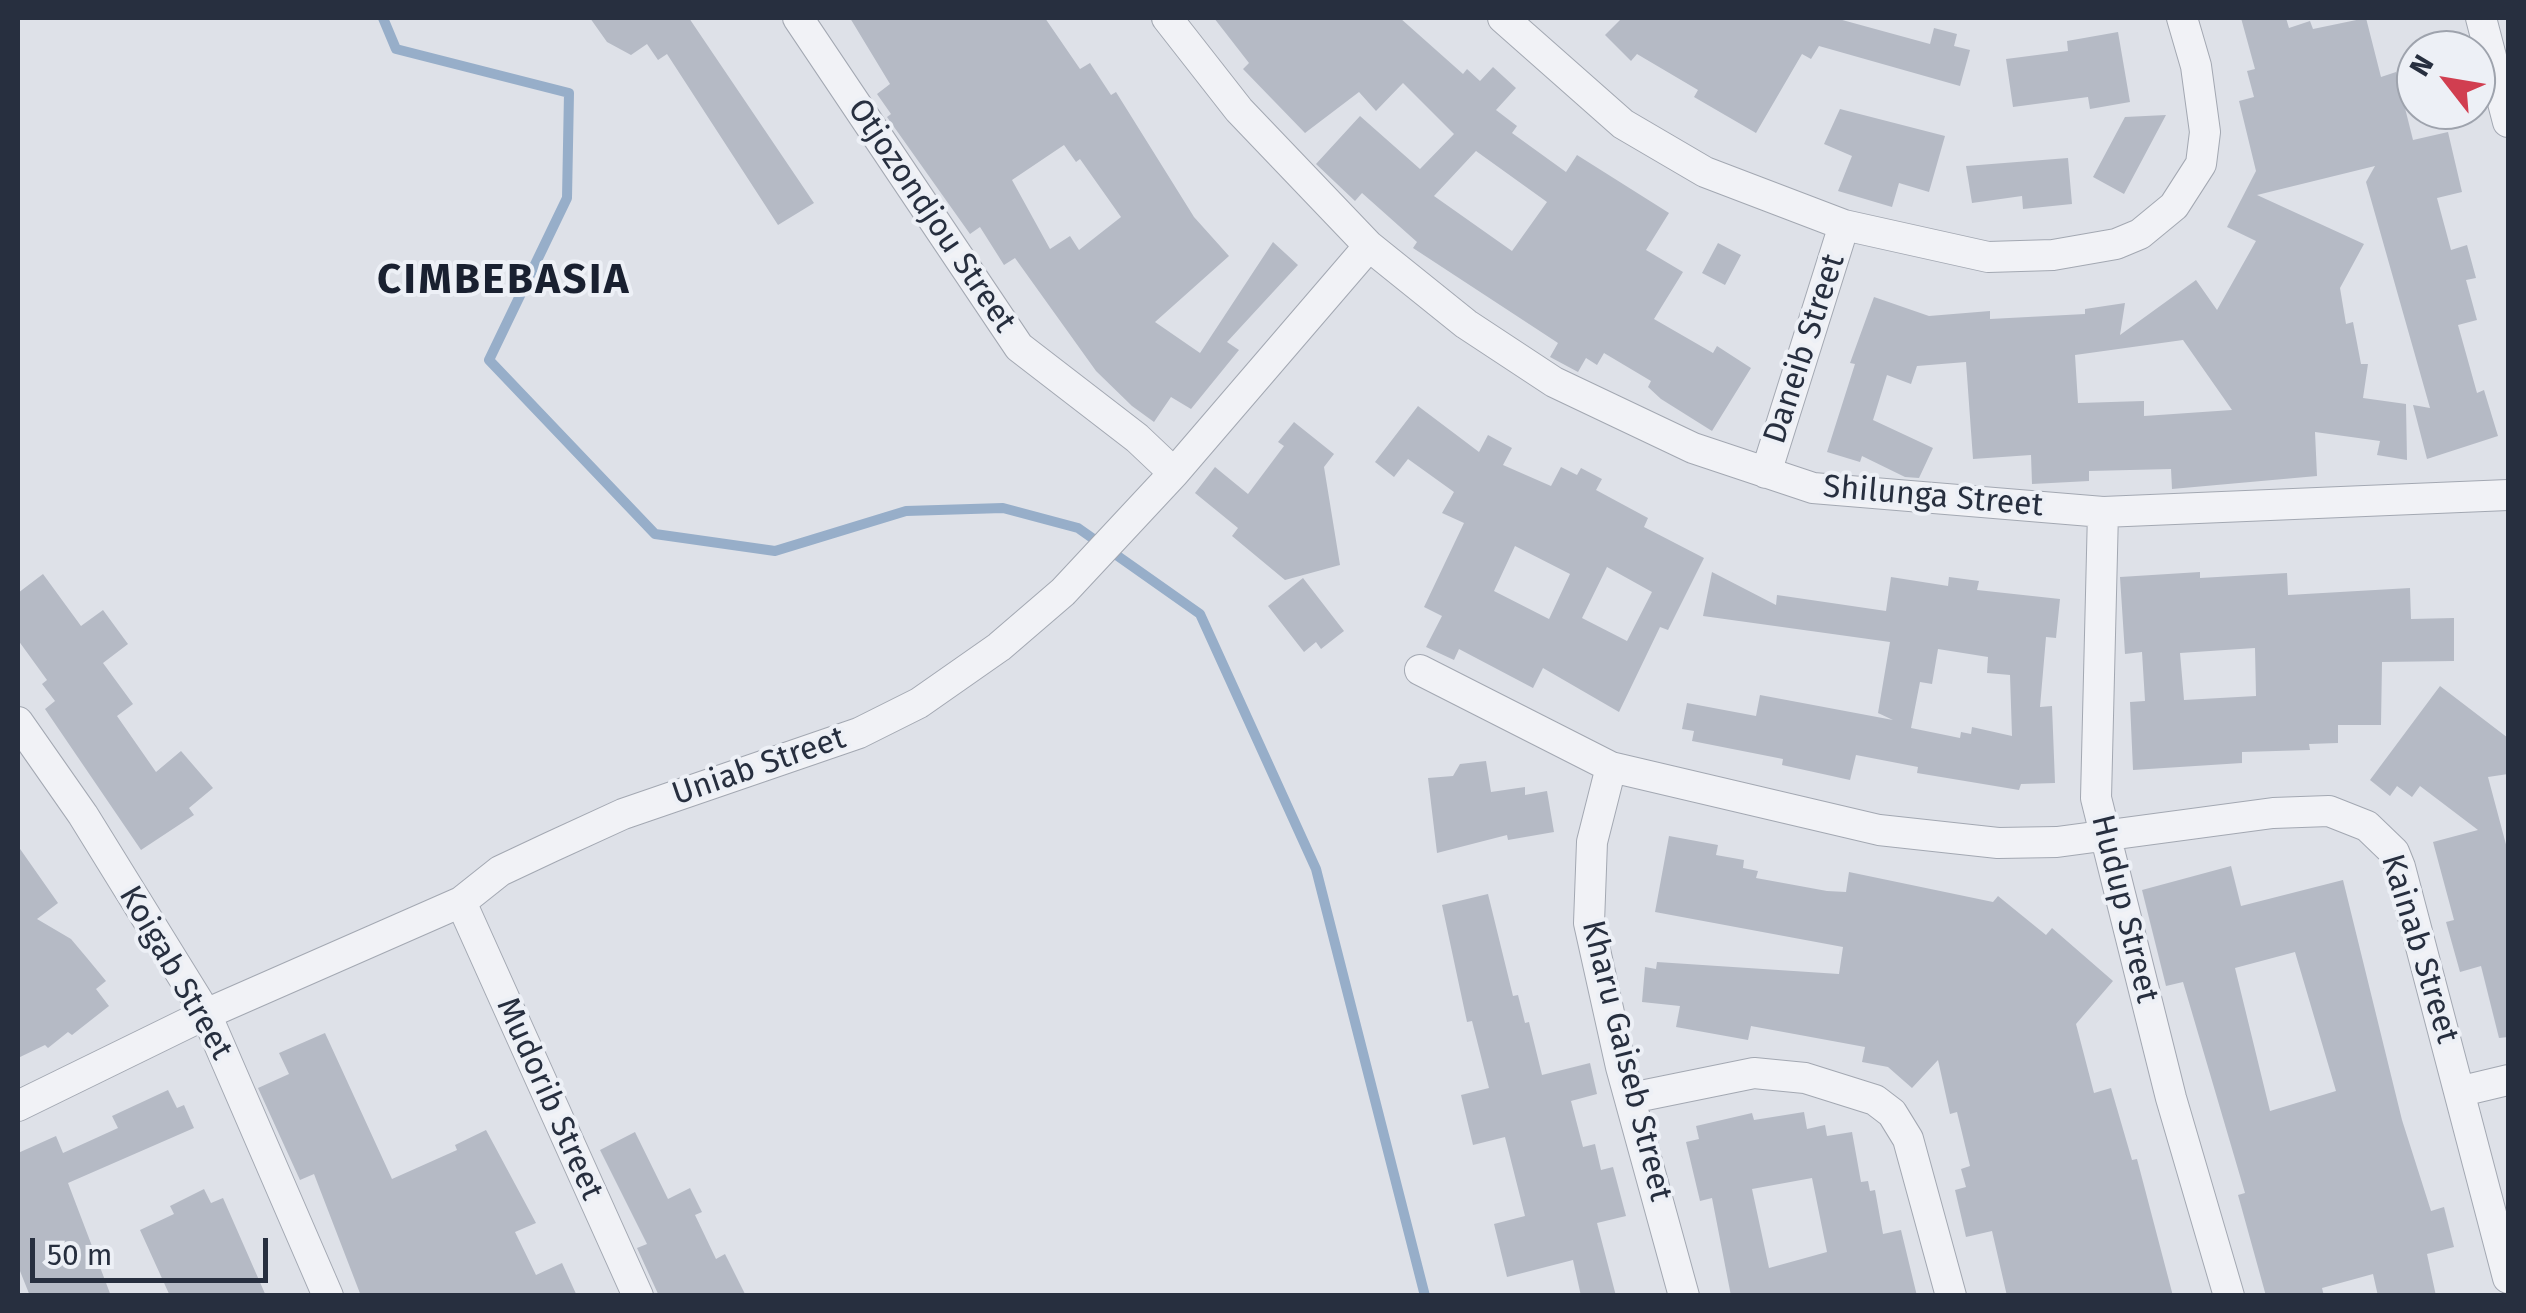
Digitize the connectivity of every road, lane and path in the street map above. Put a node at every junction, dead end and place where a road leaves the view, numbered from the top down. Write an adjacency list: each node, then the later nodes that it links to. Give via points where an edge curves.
1 (798, 18): 9 (street, Otjozondjou Street, via 1019,347)
2 (1168, 18): 8 (street, Shilunga Street, via 1239,110)
3 (1502, 18): 7 (street, via 1592,100 1652,143 1740,188)
4 (2182, 18): 7 (street, via 2202,98 2201,164 2174,206 2140,234 2053,254 1988,257)
5 (2481, 18): 6 (street)
6 (2508, 122)
7 (1844, 225): 10 (street, Daneib Street)
8 (1369, 246): 9 (street, Uniab Street); 10 (street, Shilunga Street, via 1466,324 1554,382 1693,448)
9 (1174, 473): 17 (street, Uniab Street, via 1063,592 999,648 918,704 858,733 624,814 500,871)
10 (1766, 473): 12 (street, Shilunga Street, via 1813,488)
11 (2508, 495): 12 (street, Shilunga Street)
12 (2103, 512): 16 (street, Hudup Street, via 2094,780)
13 (1420, 670): 15 (street, Kainab Street)
14 (18, 722): 18 (street, Koigab Street)
15 (1611, 767): 16 (street, Kainab Street, via 1824,820 1926,836 1998,843); 21 (street, Kharu Gaiseb Street, via 1592,842 1589,922)
16 (2109, 836): 20 (street, Kainab Street, via 2329,811 2381,836 2400,867); 28 (street, Hudup Street, via 2161,1061)
17 (461, 902): 18 (street, Uniab Street); 25 (street, Mudorib Street)
18 (206, 1014): 22 (street, Uniab Street); 24 (street, Koigab Street)
19 (2508, 1080): 20 (street)
20 (2462, 1091): 23 (street, Kainab Street)
21 (1632, 1098): 26 (street, Kharu Gaiseb Street); 27 (street, via 1754,1073 1805,1078 1875,1100 1908,1139)
22 (18, 1106)
23 (2508, 1278)
24 (328, 1296)
25 (638, 1296)
26 (1684, 1296)
27 (1952, 1296)
28 (2229, 1296)

